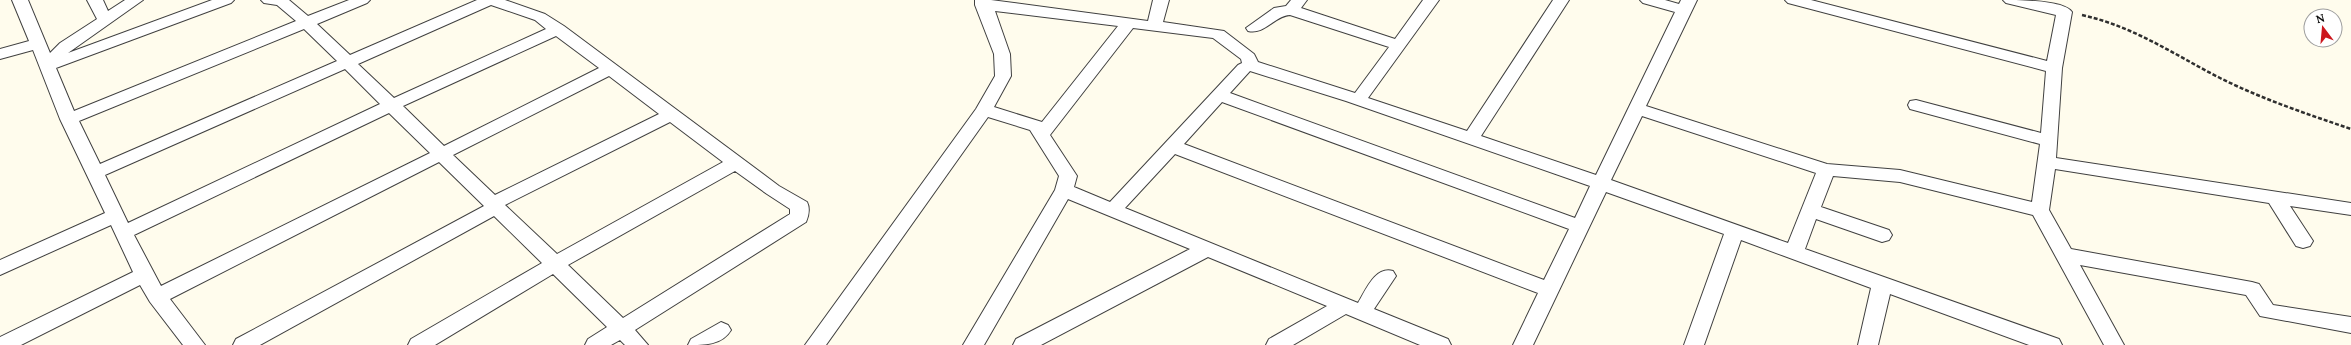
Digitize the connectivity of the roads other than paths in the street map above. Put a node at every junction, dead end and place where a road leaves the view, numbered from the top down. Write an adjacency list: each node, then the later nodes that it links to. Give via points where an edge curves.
1 (21, 0): 23 (street)
2 (95, 0): 17 (street)
3 (135, 0): 17 (street)
4 (226, 0): 28 (street)
5 (269, 0): 18 (street, via 281,1)
6 (362, 0): 18 (street)
7 (490, 0): 22 (street, via 540,17); 26 (street)
8 (1161, 0): 20 (street)
9 (1432, 0): 24 (street)
10 (1561, 0): 40 (street)
11 (1648, 0): 16 (street)
12 (1793, 0): 30 (street)
13 (2012, 0): 30 (street, via 2064,12)
14 (983, 2): 19 (street); 36 (street, via 1002,54 1003,76)
15 (1295, 5): 21 (street, via 1279,11); 24 (street)
16 (1686, 5): 35 (street)
17 (105, 20): 28 (street, via 66,46)
18 (306, 22): 26 (street); 38 (street)
19 (1129, 23): 20 (street); 39 (street)
20 (1154, 26): 27 (street, via 1218,34 1248,57)
21 (1254, 28)
22 (558, 29): 29 (street); 33 (street)
23 (38, 44): 25 (street); 28 (street)
24 (1398, 45): 32 (street)
25 (0, 54)
26 (348, 62): 33 (street); 47 (street)
27 (1251, 65): 31 (street, via 1244,68); 32 (street)
28 (47, 66): 38 (street)
29 (612, 68): 37 (street); 43 (street)
30 (2054, 68): 41 (street)
31 (1219, 95): 42 (street); 57 (street)
32 (1359, 99): 40 (street)
33 (392, 105): 43 (street); 56 (street)
34 (1916, 105): 41 (street)
35 (1637, 109): 46 (street); 48 (street)
36 (984, 110): 39 (street, via 1036,126); 83 (street)
37 (672, 114): 44 (street); 51 (street)
38 (69, 119): 47 (street)
39 (1042, 134): 49 (street, via 1068,176)
40 (1471, 138): 48 (street)
41 (2047, 140): 45 (street)
42 (1172, 146): 53 (street); 69 (street)
43 (442, 153): 51 (street); 70 (street)
44 (737, 162): 64 (street); 73 (street, via 800,206 799,217)
45 (2047, 162): 50 (street); 55 (street)
46 (1826, 170): 54 (street); 55 (street, via 1900,176)
47 (95, 173): 56 (street)
48 (1600, 182): 57 (street); 58 (street)
49 (1064, 190): 53 (street); 84 (street)
50 (2275, 197): 52 (street); 60 (street)
51 (494, 205): 64 (street); 78 (street)
52 (2351, 209)
53 (1112, 210): 61 (street)
54 (1810, 210): 59 (street); 62 (street)
55 (2040, 210): 63 (street)
56 (119, 225): 65 (street); 66 (street)
57 (1580, 226): 69 (street)
58 (1735, 231): 62 (street); 89 (street)
59 (1882, 235)
60 (2303, 241)
61 (1208, 248): 71 (street); 85 (street)
62 (1794, 252): 68 (street)
63 (2064, 254): 72 (street, via 2252,289 2267,311); 91 (street)
64 (555, 264): 73 (street); 79 (street)
65 (0, 268)
66 (144, 275): 70 (street); 77 (street)
67 (1386, 276): 71 (street)
68 (1882, 284): 76 (street); 90 (street)
69 (1549, 290): 88 (street)
70 (157, 296): 75 (street)
71 (1354, 309): 86 (street); 87 (street)
72 (2351, 325)
73 (622, 329): 80 (street); 81 (street)
74 (720, 330): 82 (street)
75 (188, 343)
76 (2044, 344)
77 (3, 345)
78 (243, 345)
79 (418, 345)
80 (595, 345)
81 (638, 345)
82 (698, 345)
83 (815, 345)
84 (973, 345)
85 (1023, 345)
86 (1276, 345)
87 (1441, 345)
88 (1524, 345)
89 (1694, 345)
90 (1868, 345)
91 (2114, 345)

